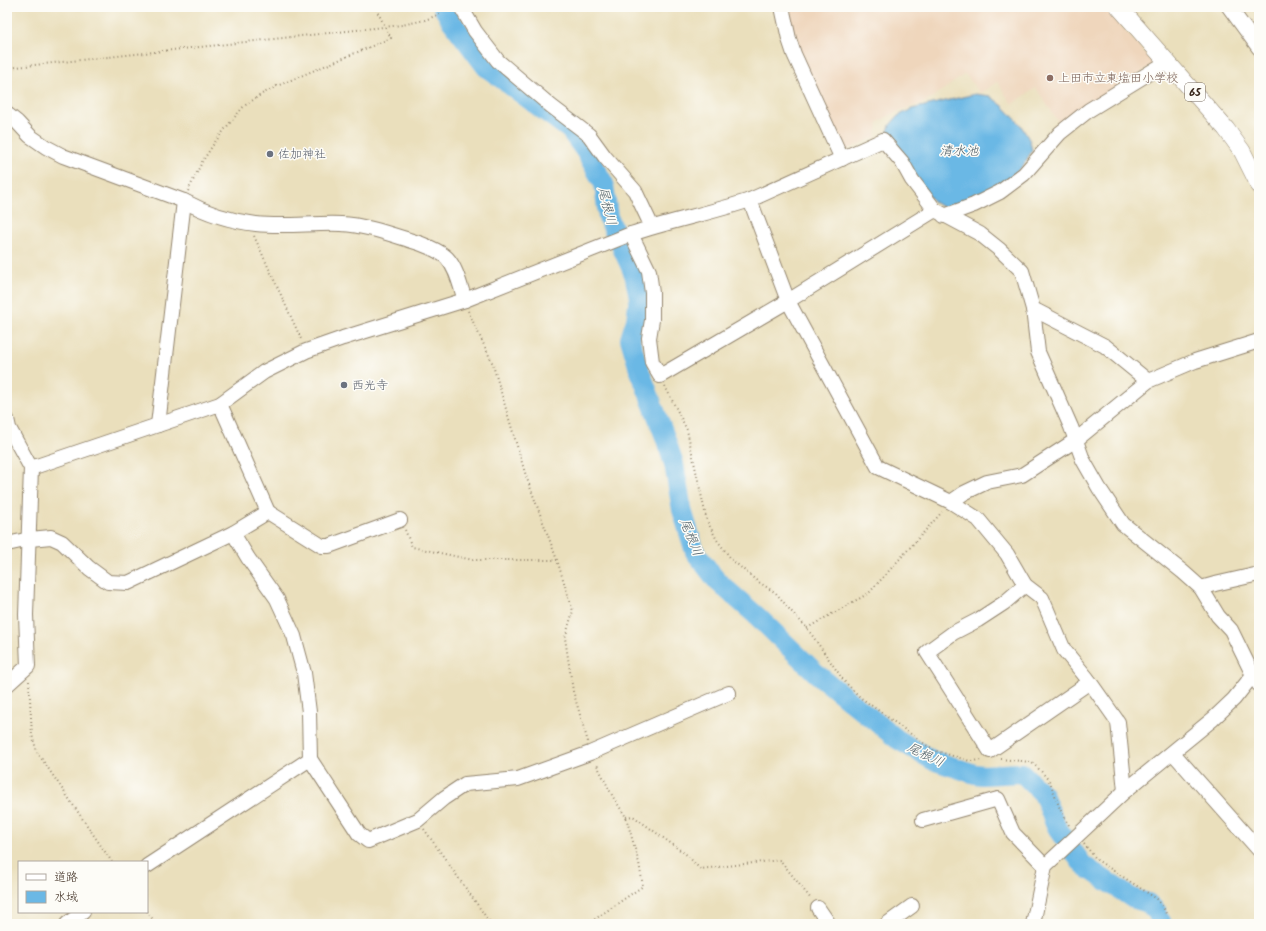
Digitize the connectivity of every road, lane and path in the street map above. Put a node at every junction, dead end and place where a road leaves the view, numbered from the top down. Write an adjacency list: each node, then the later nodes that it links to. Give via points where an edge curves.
1 (376, 7): 7 (path)
2 (461, 7): 18 (street, via 475,31 498,61 589,135 635,191)
3 (782, 7): 12 (street, via 794,54)
4 (1229, 7): 8 (street)
5 (1121, 8): 9 (main road, 65)
6 (440, 14): 7 (path, via 426,20)
7 (386, 27): 10 (path); 15 (path, via 391,38 277,86 244,106 208,152)
8 (1259, 48)
9 (1167, 62): 13 (main road, 65, via 1226,129 1245,156); 16 (street, via 1089,110 1060,133 1024,174 1000,192 974,205)
10 (7, 68)
11 (7, 114): 15 (street, via 30,136 63,156)
12 (842, 159): 14 (street); 16 (street, via 883,140)
13 (1259, 185)
14 (750, 200): 18 (street); 21 (street)
15 (184, 201): 17 (street, via 202,211); 29 (street)
16 (940, 213): 21 (street); 22 (street, via 980,234 1022,271)
17 (248, 223): 20 (street, via 342,224 378,230 418,242 447,258 454,268); 24 (path)
18 (652, 227): 19 (street)
19 (623, 237): 20 (street); 25 (street, via 649,271 652,320 649,338 652,362)
20 (465, 300): 24 (street); 38 (path, via 492,362 526,476)
21 (788, 301): 25 (street); 32 (street, via 878,467)
22 (1033, 309): 26 (street, via 1105,346); 30 (street, via 1038,352)
23 (1259, 341): 26 (street, via 1195,361)
24 (306, 351): 27 (street, via 264,372)
25 (660, 376): 42 (path, via 687,430 707,520 718,540 732,560 776,593)
26 (1148, 381): 30 (street)
27 (220, 404): 29 (street); 33 (street)
28 (7, 419): 31 (street)
29 (158, 425): 31 (street)
30 (1076, 440): 32 (street, via 1022,475 987,482); 41 (street, via 1086,466 1123,524)
31 (31, 468): 36 (street)
32 (951, 502): 40 (street, via 978,519 1007,554); 42 (path, via 869,593)
33 (268, 512): 34 (street, via 322,546 330,546); 35 (street)
34 (400, 520): 38 (path, via 412,547 473,560)
35 (233, 533): 36 (street, via 128,583 108,582 62,542 51,537); 50 (street, via 278,599 294,636 304,673 309,712)
36 (30, 539): 37 (street); 43 (street, via 26,615)
37 (7, 544)
38 (557, 560): 48 (path, via 573,611 565,638 573,691)
39 (1259, 574): 41 (street)
40 (1025, 585): 45 (street, via 1042,598 1064,650); 45 (street, via 1004,603 953,633 927,652 990,751)
41 (1201, 588): 44 (street, via 1218,616 1231,630)
42 (807, 628): 52 (path, via 844,681 861,698 933,750 970,761)
43 (28, 666): 46 (street); 59 (path, via 32,735 37,752)
44 (1256, 680): 49 (street)
45 (1090, 682): 53 (street, via 1118,722)
46 (7, 685)
47 (729, 693): 48 (street)
48 (590, 753): 54 (path, via 612,797); 55 (street, via 518,779 465,784)
49 (1173, 753): 53 (street); 58 (street)
50 (310, 759): 55 (street, via 359,834 368,841); 60 (street)
51 (999, 759): 57 (path, via 1031,762 1041,771 1050,782 1060,809)
52 (984, 760)
53 (1125, 791): 57 (street)
54 (626, 817): 63 (path, via 633,816 687,855 700,869 780,860); 70 (path, via 643,886)
55 (418, 820): 69 (path)
56 (923, 820): 61 (street, via 998,799 1013,833)
57 (1076, 837): 61 (street); 66 (path, via 1097,860 1156,899)
58 (1259, 850)
59 (111, 861)
60 (148, 865)
61 (1045, 866): 73 (street)
62 (912, 906): 72 (street)
63 (818, 908): 71 (street)
64 (148, 912): 68 (path)
65 (82, 913): 67 (street)
66 (1167, 916)
67 (67, 924)
68 (156, 924)
69 (491, 924)
70 (588, 924)
71 (829, 924)
72 (887, 924)
73 (1033, 924)

